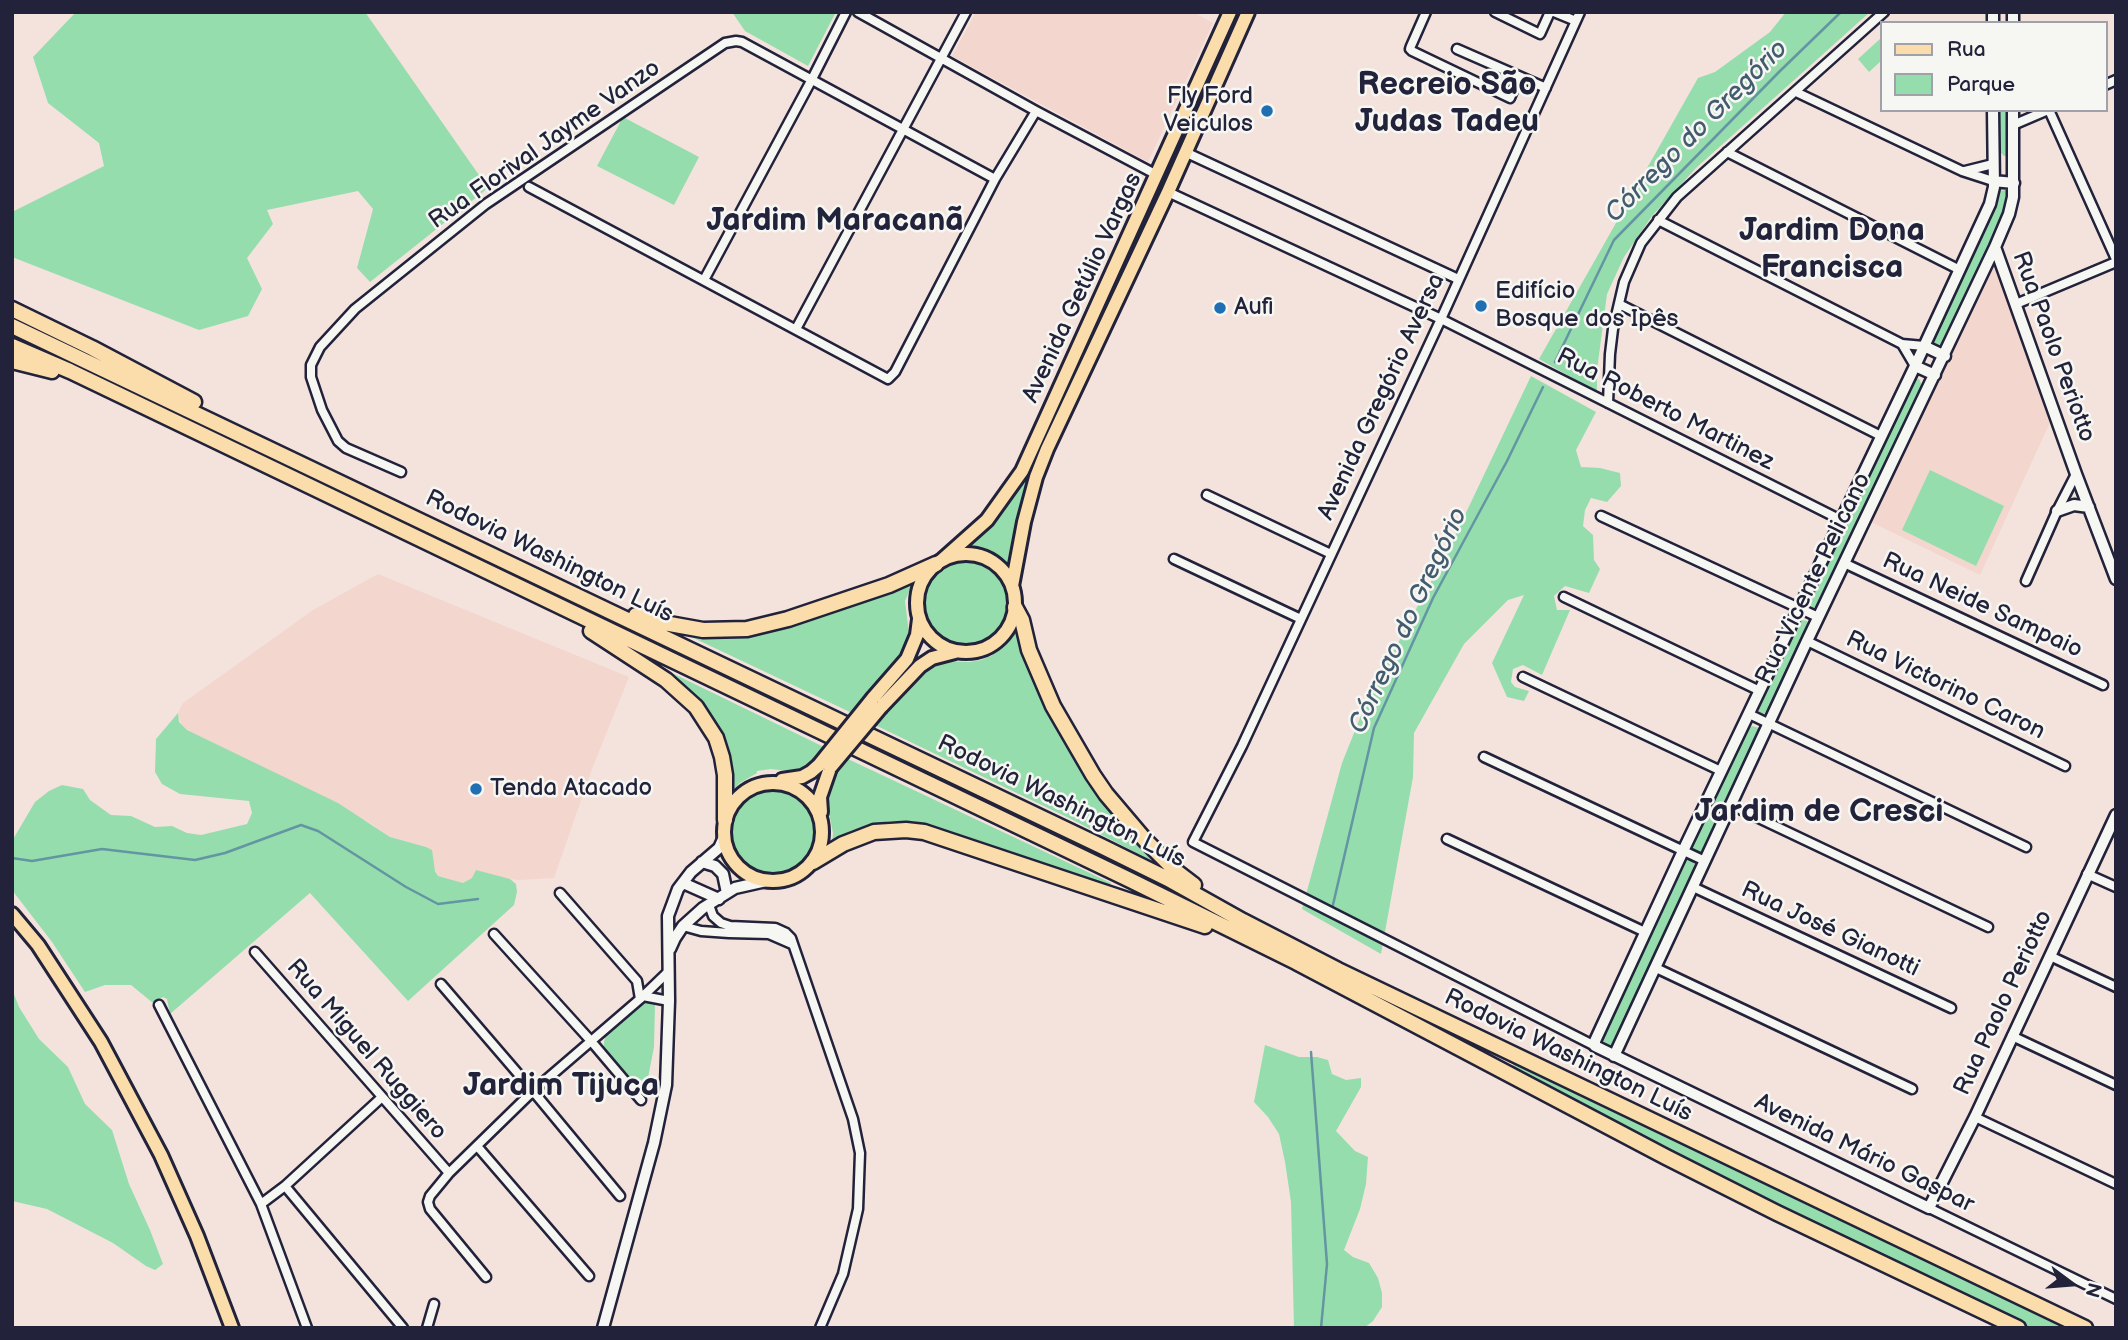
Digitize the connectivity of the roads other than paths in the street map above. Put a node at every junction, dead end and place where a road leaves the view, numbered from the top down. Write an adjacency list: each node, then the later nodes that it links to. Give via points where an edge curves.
1 (846, 12): 15 (street)
2 (858, 12): 13 (street)
3 (966, 12): 13 (street)
4 (1230, 12): 30 (main road, Avenida Getúlio Vargas)
5 (1248, 12): 25 (main road, Avenida Getúlio Vargas)
6 (1426, 12): 14 (street, via 1410,46 1412,51 1510,98)
7 (1495, 12): 8 (street, via 1540,34)
8 (1552, 12): 11 (street)
9 (1580, 12): 11 (street, Avenida Gregório Aversa)
10 (1884, 12): 17 (street)
11 (1576, 21): 16 (street, Avenida Gregório Aversa)
12 (1457, 48): 14 (street)
13 (942, 58): 18 (street); 24 (street)
14 (1520, 77): 16 (street)
15 (811, 81): 24 (street); 41 (street); 59 (street, Rua Florival Jayme Vanzo, via 742,42 725,43 486,204 355,309 320,347 310,365 311,377 338,441)
16 (1546, 88): 40 (street, Avenida Gregório Aversa)
17 (1796, 92): 26 (street); 29 (street)
18 (1036, 111): 30 (street); 31 (street)
19 (1993, 112): 27 (street, Rua Vicente Pelicano)
20 (2013, 112): 23 (street, Rua Vicente Pelicano)
21 (2044, 112): 23 (street)
22 (2050, 112): 38 (street)
23 (2013, 124): 28 (street, Rua Vicente Pelicano)
24 (904, 129): 31 (street); 47 (street)
25 (1185, 152): 35 (main road, Avenida Getúlio Vargas); 40 (street)
26 (1727, 152): 36 (street); 39 (street)
27 (1993, 164): 28 (street); 29 (street); 32 (street, Rua Vicente Pelicano)
28 (2014, 164): 33 (street, Rua Vicente Pelicano)
29 (1962, 172): 32 (street)
30 (1157, 175): 68 (main road, Avenida Getúlio Vargas, via 1022,471 987,520)
31 (995, 179): 47 (street, via 888,379)
32 (1993, 181): 33 (street); 39 (street, Rua Vicente Pelicano, via 1990,204)
33 (2014, 184): 37 (street, Rua Vicente Pelicano)
34 (528, 187): 41 (street)
35 (1168, 192): 45 (street, Rua Roberto Martinez); 73 (main road, Avenida Getúlio Vargas, via 1047,449 1024,522)
36 (1658, 220): 42 (street, via 1642,243); 48 (street)
37 (1996, 247): 43 (street, Rua Paolo Periotto); 51 (street, Rua Vicente Pelicano)
38 (2116, 261): 43 (street)
39 (1960, 270): 50 (street, Rua Vicente Pelicano)
40 (1458, 279): 45 (street, Avenida Gregório Aversa)
41 (704, 280): 47 (street)
42 (1619, 304): 55 (street); 57 (street)
43 (2016, 304): 60 (street, Rua Paolo Periotto)
44 (12, 309): 58 (highway)
45 (1441, 319): 55 (street, Rua Roberto Martinez); 66 (street, Avenida Gregório Aversa)
46 (12, 326): 58 (highway, Rodovia Washington Luís)
47 (796, 329)
48 (1902, 344): 50 (street); 53 (street)
49 (12, 346): 56 (highway, Rodovia Washington Luís)
50 (1924, 346): 51 (street); 53 (street, Rua Vicente Pelicano)
51 (1945, 356): 54 (street, Rua Vicente Pelicano)
52 (12, 361): 56 (highway)
53 (1915, 366): 54 (street); 57 (street, Rua Vicente Pelicano)
54 (1936, 375): 69 (street, Rua Vicente Pelicano)
55 (1608, 403): 65 (street, Rua Roberto Martinez)
56 (137, 404): 74 (highway, Rodovia Washington Luís)
57 (1881, 436): 65 (street, Rua Vicente Pelicano)
58 (320, 472): 70 (highway, Rodovia Washington Luís)
59 (401, 472)
60 (2076, 474): 62 (street, Rua Paolo Periotto); 63 (street)
61 (1208, 495): 66 (street)
62 (2089, 507): 63 (street, via 2074,505); 71 (street, Rua Paolo Periotto)
63 (2057, 511): 72 (street)
64 (1601, 516): 77 (street)
65 (1841, 520): 77 (street, Rua Vicente Pelicano)
66 (1331, 554): 80 (street, Avenida Gregório Aversa)
67 (1174, 559): 80 (street)
68 (939, 562): 70 (highway, via 889,585 788,619 725,631 653,621); 73 (main road, via 975,555 991,561); 79 (main road, via 919,589)
69 (1844, 563): 78 (street, Rua Vicente Pelicano); 84 (street, Rua Neide Sampaio)
70 (535, 576): 115 (highway, Rodovia Washington Luís, via 1168,879)
71 (2116, 579)
72 (2026, 581)
73 (1012, 586): 76 (main road)
74 (537, 597): 97 (highway, via 666,680 695,707 716,738 722,757); 124 (highway, Rodovia Washington Luís)
75 (1564, 597): 85 (street)
76 (1015, 607): 82 (main road, via 1011,624 995,643 972,653); 115 (highway, via 1053,706 1106,794 1177,872)
77 (1799, 608): 78 (street); 85 (street, Rua Vicente Pelicano)
78 (1818, 617): 81 (street, Rua Vicente Pelicano)
79 (919, 619): 82 (main road, via 927,634); 86 (main road, via 907,659)
80 (1301, 619): 135 (street, Avenida Gregório Aversa, via 1193,842)
81 (1807, 640): 88 (street, Rua Vicente Pelicano); 91 (street, Rua Victorino Caron)
82 (955, 652): 86 (main road, via 932,658)
83 (1523, 677): 92 (street)
84 (2103, 685)
85 (1760, 691): 87 (street, Rua Vicente Pelicano)
86 (877, 702): 90 (main road, bridge)
87 (1749, 714): 88 (street); 92 (street, Rua Vicente Pelicano)
88 (1769, 723): 94 (street, Rua Vicente Pelicano); 100 (street)
89 (1484, 757): 101 (street)
90 (824, 766): 93 (main road, via 802,777); 96 (main road)
91 (2065, 766)
92 (1721, 771): 101 (street, Rua Vicente Pelicano)
93 (770, 782): 96 (main road, via 803,791); 97 (main road, via 737,798)
94 (1731, 805): 102 (street, Rua Vicente Pelicano); 117 (street)
95 (2116, 816): 105 (street, Rua Paolo Periotto)
96 (821, 819): 104 (main road, via 822,841)
97 (725, 820): 98 (main road)
98 (724, 837): 103 (street, via 719,848); 106 (main road, via 737,866)
99 (1447, 839): 118 (street)
100 (2026, 847)
101 (1683, 851): 102 (street); 118 (street, Rua Vicente Pelicano)
102 (1705, 861): 108 (street, Rua Vicente Pelicano)
103 (702, 862): 107 (street); 111 (street, via 723,874)
104 (813, 862): 106 (main road, via 792,878); 124 (highway, via 874,832 924,832 1201,925)
105 (2087, 874): 109 (street); 123 (street, Rua Paolo Periotto)
106 (765, 881): 111 (street)
107 (683, 883): 111 (street); 112 (street)
108 (1693, 887): 125 (street, Rua Vicente Pelicano); 132 (street, Rua José Gianotti)
109 (2116, 887)
110 (560, 893): 129 (street, via 638,981)
111 (723, 896): 113 (street)
112 (671, 904): 116 (street); 122 (street)
113 (709, 905): 116 (street); 120 (street, via 721,923 775,928 789,935)
114 (12, 914): 154 (main road, via 102,1042 161,1155)
115 (1243, 921): 161 (highway, Rodovia Washington Luís, via 1477,1038)
116 (683, 926): 120 (street, via 769,934); 122 (street)
117 (1988, 927)
118 (1645, 932): 135 (street, Rua Vicente Pelicano)
119 (494, 934): 134 (street)
120 (792, 944): 159 (street, via 853,1119 860,1153 858,1209 851,1241 843,1274)
121 (255, 952): 140 (street, Rua Miguel Ruggiero)
122 (669, 953): 126 (street)
123 (2050, 956): 128 (street); 133 (street, Rua Paolo Periotto)
124 (1296, 962): 160 (highway, Rodovia Washington Luís, via 1679,1164)
125 (1656, 968): 136 (street, Rua Vicente Pelicano); 138 (street)
126 (668, 972): 129 (street); 130 (street)
127 (441, 985): 139 (street)
128 (2116, 987)
129 (641, 997): 130 (street); 134 (street)
130 (669, 1001): 158 (street, via 662,1111)
131 (159, 1005): 148 (street)
132 (1951, 1008)
133 (2012, 1036): 137 (street); 142 (street, Rua Paolo Periotto)
134 (591, 1041): 139 (street); 141 (street)
135 (1595, 1046): 136 (street, Avenida Mário Gaspar)
136 (1614, 1056): 149 (street, Avenida Mário Gaspar)
137 (2116, 1085)
138 (1912, 1089)
139 (533, 1091): 143 (street); 147 (street)
140 (381, 1098): 144 (street, Rua Miguel Ruggiero); 146 (street)
141 (641, 1100)
142 (1975, 1117): 145 (street); 149 (street, Rua Paolo Periotto)
143 (477, 1146): 144 (street); 150 (street)
144 (449, 1173): 151 (street, via 430,1196 430,1209)
145 (2116, 1184)
146 (285, 1186): 148 (street); 156 (street)
147 (620, 1196)
148 (261, 1204): 155 (street)
149 (1929, 1208): 152 (street, Avenida Mário Gaspar)
150 (589, 1276)
151 (486, 1277)
152 (2116, 1298)
153 (434, 1304): 157 (street)
154 (232, 1328)
155 (307, 1328)
156 (404, 1328)
157 (427, 1328)
158 (603, 1328)
159 (820, 1328)
160 (2018, 1328)
161 (2085, 1328)

